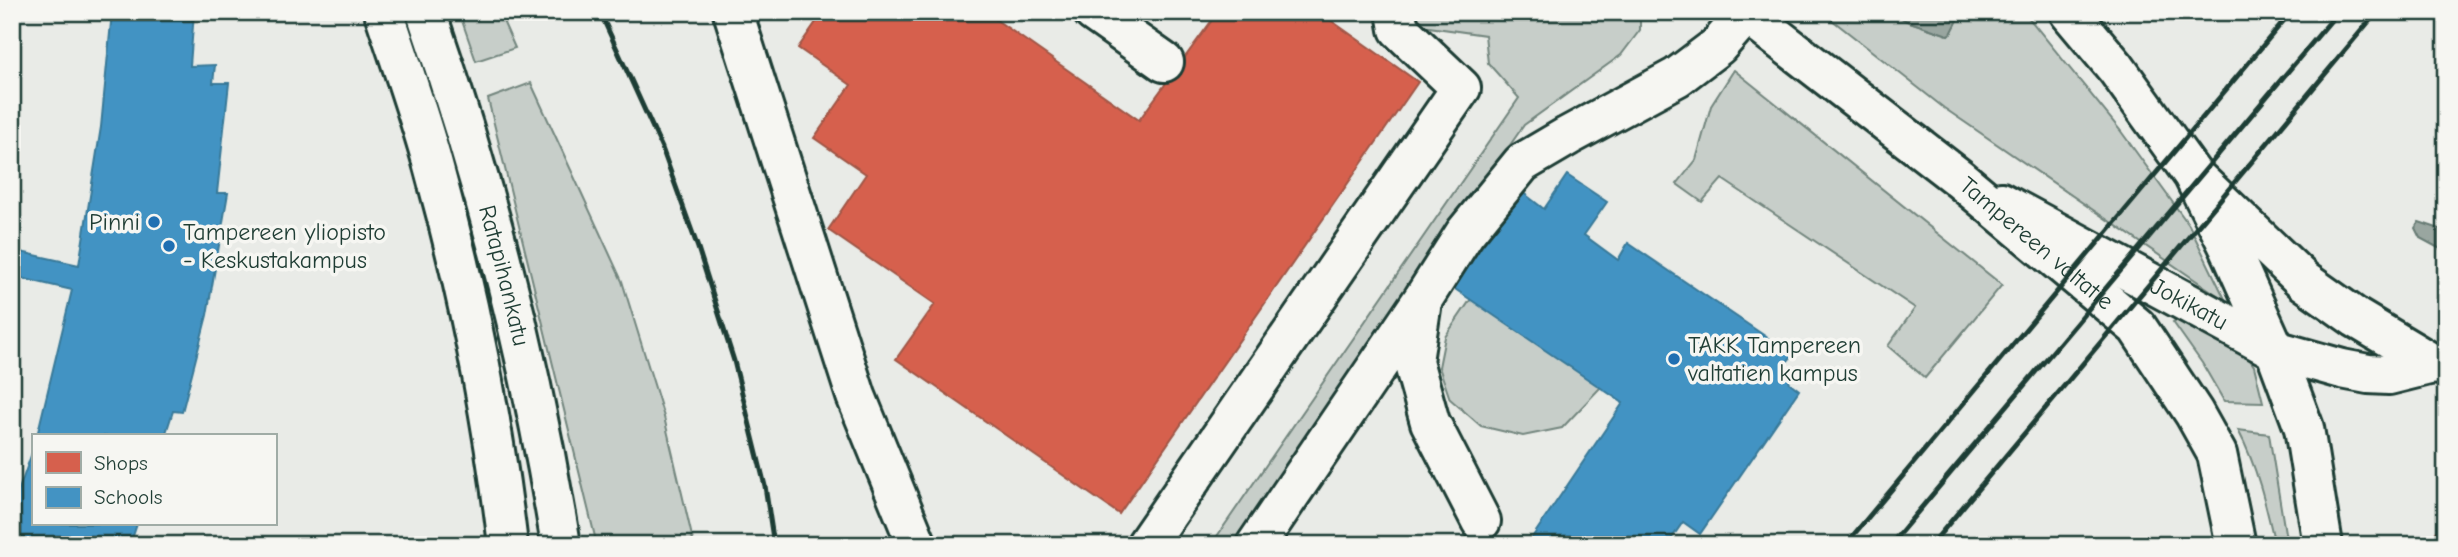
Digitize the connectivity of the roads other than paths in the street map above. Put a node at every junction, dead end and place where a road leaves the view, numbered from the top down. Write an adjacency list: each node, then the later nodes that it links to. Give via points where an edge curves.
1 (384, 12): 15 (main road, Ratapihankatu, via 452,240 488,408)
2 (426, 12): 16 (main road, Ratapihankatu, via 482,188 510,298 537,410)
3 (733, 12): 17 (main road, via 856,396)
4 (1093, 12): 8 (main road)
5 (1396, 12): 18 (main road, via 1399,29 1461,88)
6 (2069, 12): 9 (main road, via 2116,68)
7 (1745, 13): 10 (main road, Tampereen valtatie); 11 (main road, via 1718,46 1677,77 1522,163 1465,233)
8 (1164, 62)
9 (2193, 175): 12 (main road); 13 (main road, Jokikatu, via 2304,281 2356,318)
10 (1960, 179): 12 (main road, Jokikatu); 20 (main road, Tampereen valtatie, via 2137,327 2217,454)
11 (1423, 299): 14 (main road, via 1413,361 1430,422); 19 (main road)
12 (2275, 350): 13 (main road, Jokikatu, via 2368,374 2389,375); 21 (main road, via 2304,428)
13 (2439, 365)
14 (1480, 521)
15 (508, 545)
16 (561, 545)
17 (918, 545)
18 (1146, 545)
19 (1256, 545)
20 (2236, 545)
21 (2323, 545)

